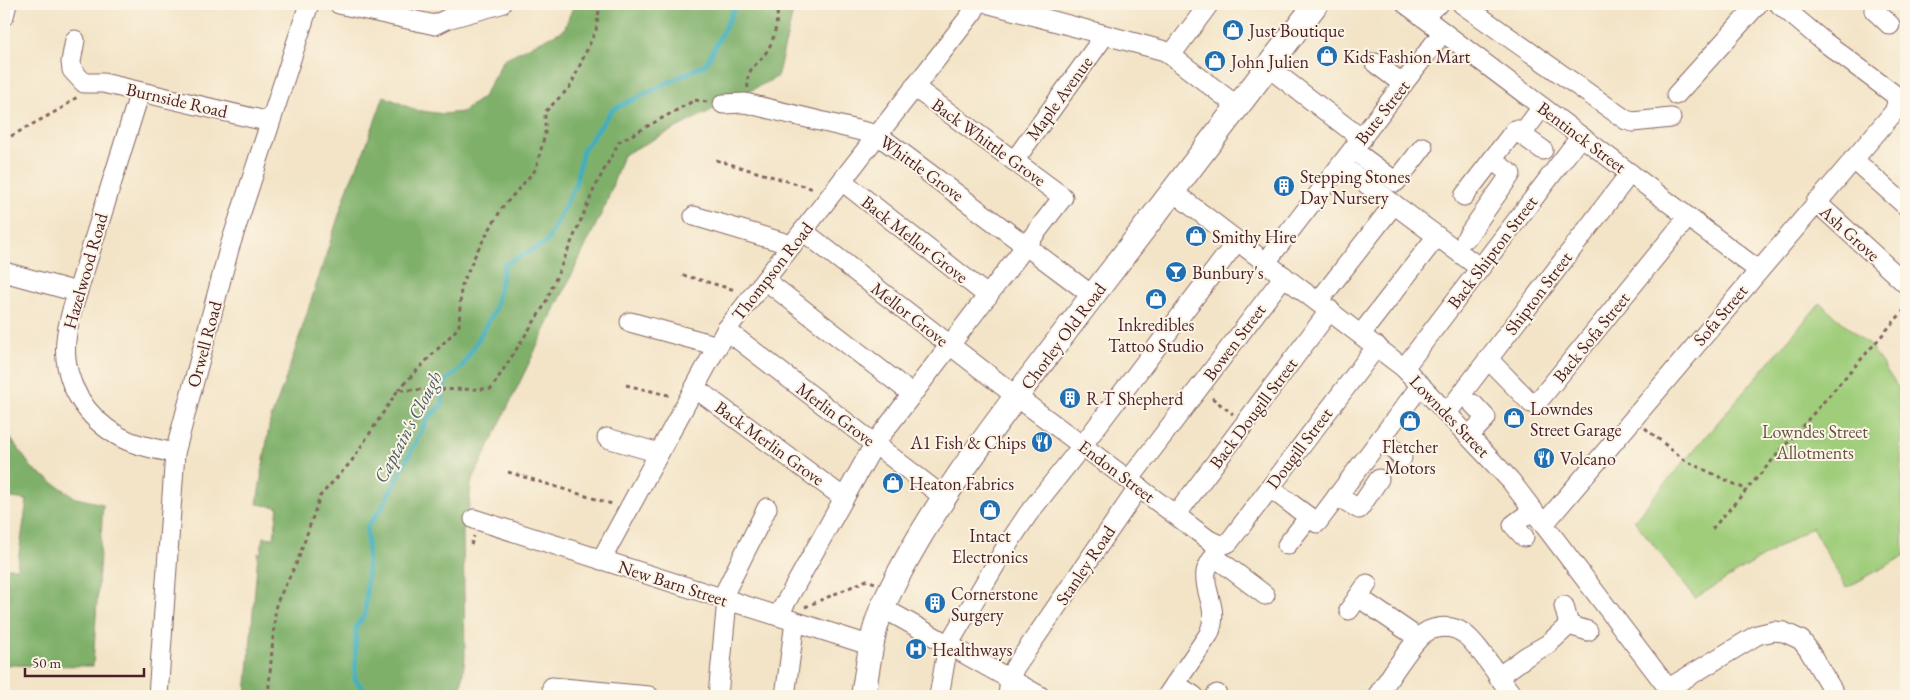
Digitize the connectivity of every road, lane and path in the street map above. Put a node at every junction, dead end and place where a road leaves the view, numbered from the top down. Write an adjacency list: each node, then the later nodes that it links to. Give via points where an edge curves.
1 (7, 4): 17 (street)
2 (308, 4): 38 (street, Orwell Road)
3 (339, 4): 18 (street)
4 (501, 4): 18 (street)
5 (600, 4): 88 (path, via 596,30 570,87 545,112 545,134 536,169 502,208 461,287 459,327)
6 (778, 4): 33 (path, via 771,43 749,71)
7 (977, 4): 29 (street, Thompson Road)
8 (990, 4): 22 (street)
9 (1209, 4): 24 (street)
10 (1316, 4): 26 (main road, Chorley Old Road)
11 (1406, 4): 19 (street, Bentinck Street)
12 (1440, 4): 19 (street)
13 (1461, 4): 37 (street, via 1626,120)
14 (1758, 4): 31 (street)
15 (1877, 4): 20 (street, via 1874,10)
16 (1785, 5): 32 (street, via 1823,41)
17 (4, 16)
18 (443, 16)
19 (1423, 16): 21 (street, Bentinck Street)
20 (1890, 25)
21 (1444, 32): 28 (street, Bute Street); 36 (street, Bentinck Street)
22 (1105, 35): 24 (street); 49 (street, Maple Avenue)
23 (76, 40): 27 (street, via 72,70)
24 (1172, 55): 35 (street)
25 (1375, 63): 28 (street)
26 (1268, 67): 35 (main road, Chorley Old Road); 43 (street)
27 (84, 83): 30 (street, Burnside Road, via 103,83); 42 (path, via 75,99)
28 (1403, 84): 43 (street, Bute Street)
29 (914, 87): 40 (street, Thompson Road); 49 (street, Back Whittle Grove)
30 (140, 92): 38 (street, Burnside Road); 73 (street, Hazelwood Road)
31 (1676, 95)
32 (1901, 102): 46 (street, Sofa Street)
33 (745, 103): 34 (street, Whittle Grove); 40 (street, Whittle Grove)
34 (723, 104): 88 (path, via 696,100 619,142 594,187 544,306 490,389)
35 (1238, 106): 53 (main road, Chorley Old Road)
36 (1542, 107): 39 (street, via 1525,130); 41 (street, Bentinck Street)
37 (1671, 118)
38 (270, 122): 101 (street, Orwell Road, via 229,249)
39 (1515, 130): 45 (street); 48 (street)
40 (878, 134): 52 (street, Thompson Road); 64 (street, Whittle Grove)
41 (1580, 136): 51 (street, Bentinck Street); 66 (street, Back Shipton Street)
42 (4, 140)
43 (1357, 144): 44 (street, via 1396,182); 50 (street, Bute Street)
44 (1423, 147)
45 (1542, 150)
46 (1853, 159): 55 (street, Sofa Street); 57 (street)
47 (716, 160): 52 (path)
48 (1492, 160): 54 (street); 62 (street, via 1511,174)
49 (1014, 161): 64 (street, Back Whittle Grove, via 1063,197)
50 (1341, 165): 56 (street); 65 (street, Bute Street)
51 (1630, 173): 59 (street, Bentinck Street); 83 (street, Shipton Street)
52 (837, 187): 61 (street, Thompson Road); 74 (street, Back Mellor Grove)
53 (1172, 192): 63 (street, Lowndes Street); 75 (main road, Chorley Old Road)
54 (1464, 196)
55 (1816, 202): 67 (street, Sofa Street); 71 (street, Ash Grove)
56 (1394, 204): 60 (street); 76 (street, Back Dougill Street)
57 (1906, 206)
58 (694, 216): 61 (street, Mellor Grove)
59 (1688, 217): 67 (street, Bentinck Street); 83 (street, Back Sofa Street, via 1536,404 1531,403)
60 (1437, 236): 66 (street); 79 (street)
61 (797, 238): 72 (street, Thompson Road); 81 (street, Mellor Grove)
62 (1466, 238)
63 (1237, 240): 65 (street, Lowndes Street); 100 (street)
64 (1026, 246): 74 (street); 75 (street, Whittle Grove)
65 (1266, 262): 70 (street, Lowndes Street)
66 (1480, 268): 84 (street, Back Shipton Street)
67 (1758, 270): 94 (street, Sofa Street)
68 (4, 272): 73 (street)
69 (683, 275): 72 (path)
70 (1284, 276): 76 (street, Lowndes Street); 87 (street, Bowen Street)
71 (1906, 284)
72 (759, 287): 80 (street, Thompson Road); 90 (street)
73 (77, 292): 101 (street, Hazelwood Road, via 68,327 66,359 82,403 101,425 114,433 130,441)
74 (988, 296): 81 (street)
75 (1093, 296): 91 (main road, Chorley Old Road)
76 (1324, 306): 79 (street, Lowndes Street); 95 (street, Back Dougill Street)
77 (1906, 308): 108 (path)
78 (630, 322): 80 (street, Merlin Grove)
79 (1361, 334): 82 (street, Lowndes Street)
80 (722, 338): 89 (street, Thompson Road); 99 (street, Merlin Grove)
81 (950, 345): 90 (street); 91 (street, Mellor Grove)
82 (1377, 346): 84 (street, Lowndes Street); 107 (street, Dougill Street)
83 (1488, 359): 93 (street, Shipton Street)
84 (1404, 368): 86 (street, Lowndes Street)
85 (626, 384): 89 (path)
86 (1421, 385): 93 (street, Lowndes Street); 97 (street)
87 (1199, 388): 95 (path); 106 (street, Bowen Street)
88 (398, 390): 140 (path, via 351,462 320,496 298,560 276,604)
89 (691, 394): 102 (street, Thompson Road); 110 (street, Back Merlin Grove)
90 (912, 394): 99 (street)
91 (1017, 397): 100 (street, Endon Street); 111 (main road, Chorley Old Road)
92 (1473, 404): 96 (street, via 1486,418)
93 (1447, 413): 96 (street, Lowndes Street)
94 (1633, 418): 108 (path, via 1684,460); 116 (street, Sofa Street)
95 (1245, 424): 114 (street, Back Dougill Street)
96 (1469, 436): 116 (street, Lowndes Street, via 1502,470)
97 (1382, 437): 103 (street); 109 (street)
98 (607, 438): 102 (street)
99 (875, 443): 110 (street); 111 (street, Merlin Grove)
100 (1082, 446): 106 (street, Endon Street); 132 (street, via 1028,514)
101 (175, 453): 139 (street, Orwell Road)
102 (659, 453): 112 (street, Thompson Road)
103 (1402, 458)
104 (508, 472): 112 (path)
105 (1379, 479): 109 (street, via 1359,509)
106 (1134, 484): 114 (street, Endon Street); 136 (street, Stanley Road, via 1015,668)
107 (1270, 488): 115 (street); 121 (street, Dougill Street, via 1229,542)
108 (1746, 490): 118 (path)
109 (1338, 496): 115 (street, via 1317,523)
110 (844, 498): 128 (street)
111 (945, 498): 126 (main road, Chorley Old Road)
112 (629, 508): 122 (street, Thompson Road)
113 (767, 508): 125 (street)
114 (1176, 515): 121 (street, Endon Street)
115 (1308, 517): 120 (street)
116 (1538, 517): 119 (street, Sofa Street, via 1513,525); 138 (street, Lowndes Street)
117 (474, 519): 122 (street, New Barn Street)
118 (1712, 529)
119 (1524, 537)
120 (1287, 545)
121 (1217, 550): 123 (street, Endon Street); 137 (street, via 1206,574 1212,626)
122 (601, 560): 125 (street, New Barn Street)
123 (1265, 595)
124 (1358, 597): 131 (street)
125 (724, 599): 128 (street, New Barn Street); 142 (street)
126 (888, 599): 128 (path, via 868,580); 132 (street); 133 (main road, Chorley Old Road)
127 (1564, 606): 129 (street)
128 (785, 618): 133 (street, New Barn Street); 143 (street)
129 (1569, 625): 130 (street); 134 (street, via 1548,644)
130 (1588, 631)
131 (1418, 638): 134 (street, via 1432,629 1457,629 1470,639); 148 (street)
132 (948, 645): 136 (street); 145 (street)
133 (872, 646): 144 (main road, Chorley Old Road)
134 (1498, 677): 149 (street)
135 (552, 687): 141 (street)
136 (1009, 687): 146 (street)
137 (1171, 690): 147 (street)
138 (1672, 692): 150 (street, via 1757,635 1774,631 1801,640)
139 (158, 696)
140 (268, 696)
141 (649, 696)
142 (718, 696)
143 (785, 696)
144 (862, 696)
145 (939, 696)
146 (1040, 696)
147 (1194, 696)
148 (1377, 696)
149 (1513, 696)
150 (1836, 696)

